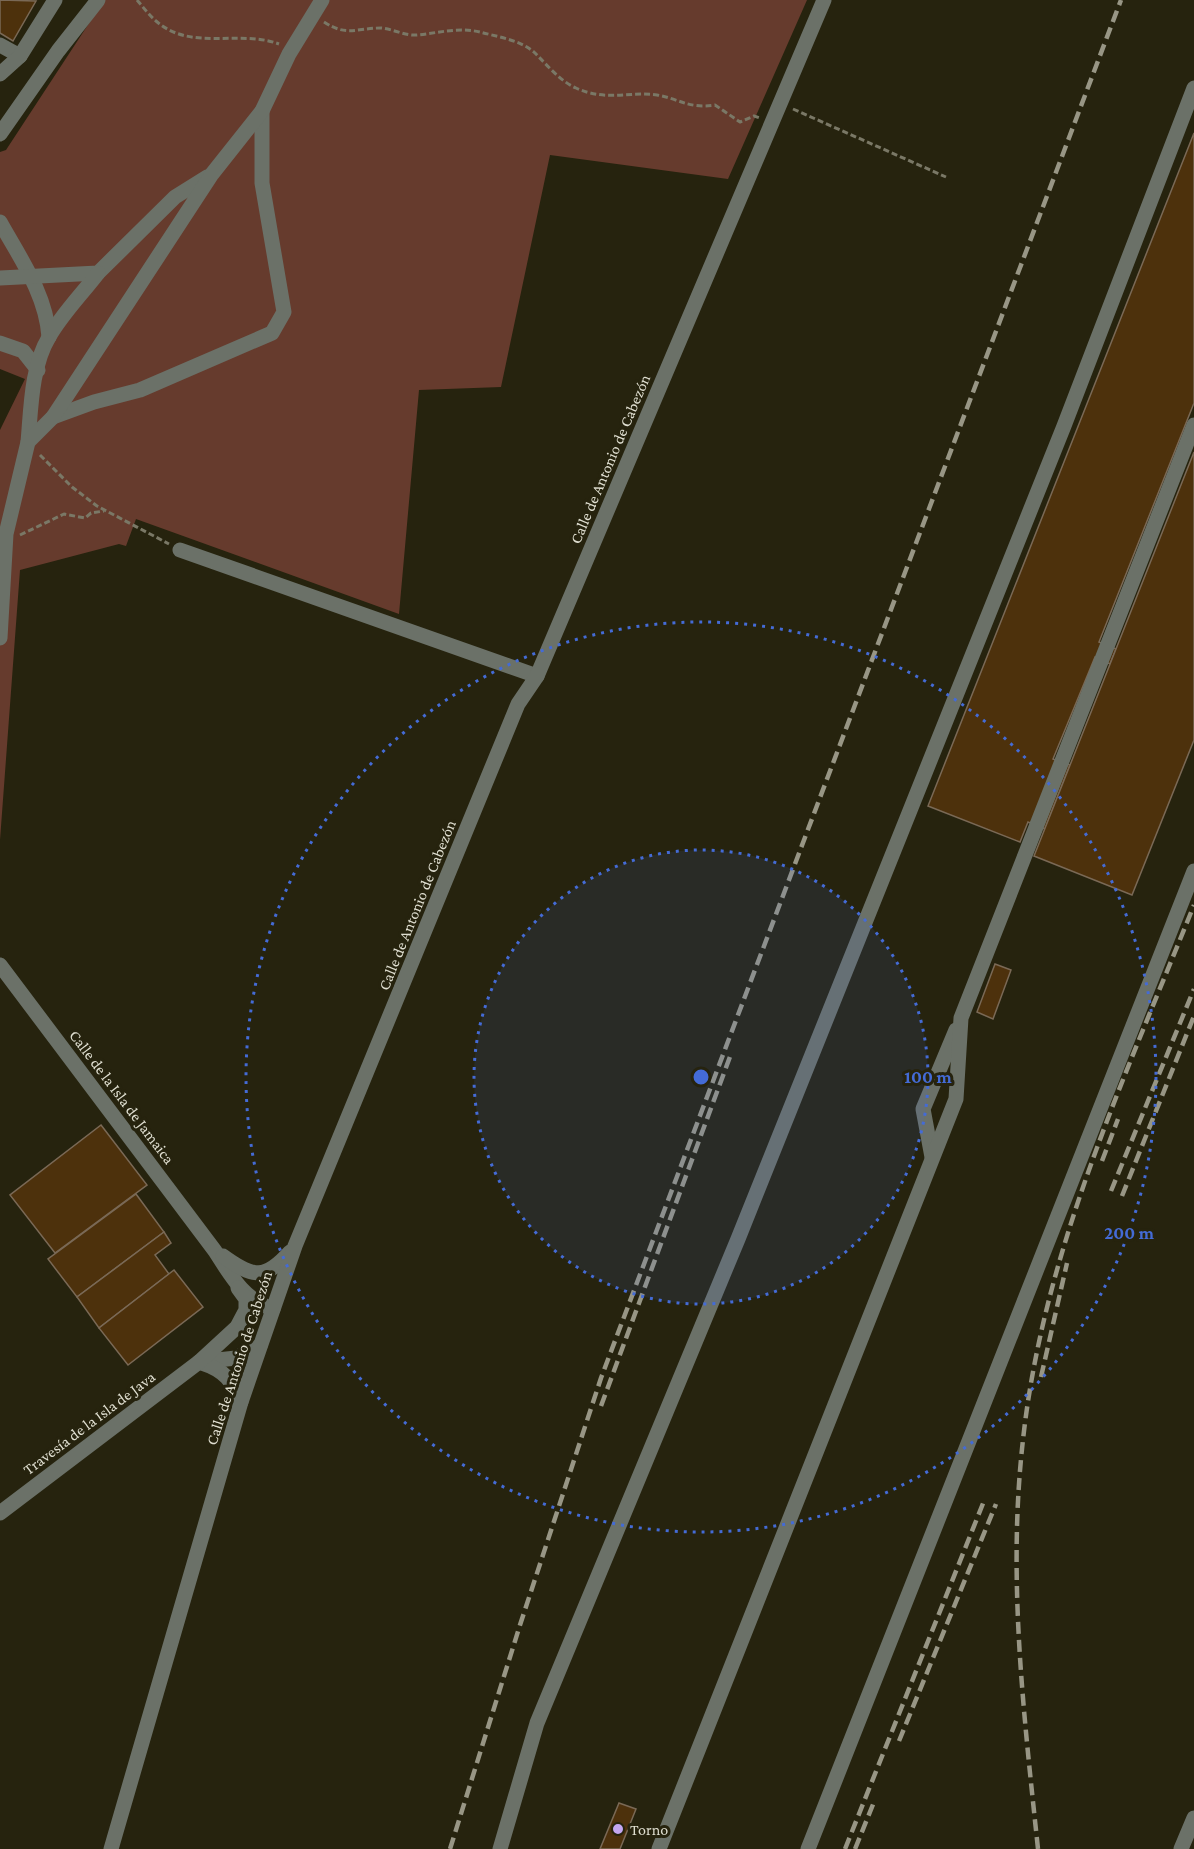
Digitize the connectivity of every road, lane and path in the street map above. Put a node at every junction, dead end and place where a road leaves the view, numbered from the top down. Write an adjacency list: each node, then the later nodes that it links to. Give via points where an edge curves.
1 (56, 0): 9 (street)
2 (98, 0): 15 (street)
3 (137, 0): 8 (path, via 157,22 186,36 210,40 245,37)
4 (322, 0): 6 (street)
5 (824, 0): 12 (street, Calle de Antonio de Cabezón)
6 (313, 15): 8 (street); 14 (path, via 338,31 381,28 415,35 440,29 476,31 515,41 576,88 612,98 657,95 680,104 715,105 740,122 754,116)
7 (0, 45): 9 (street)
8 (291, 50): 13 (street)
9 (20, 57): 10 (street)
10 (0, 74)
11 (1194, 88): 47 (street, via 1064,426 738,1239 537,1723)
12 (780, 104): 17 (path); 32 (street, Calle de Antonio de Cabezón)
13 (262, 111): 16 (street); 25 (street, via 262,183 284,312 272,333 140,390)
14 (763, 119)
15 (0, 134)
16 (212, 174): 19 (street, via 175,197); 25 (street)
17 (946, 177)
18 (0, 222): 21 (street)
19 (98, 273): 21 (street); 22 (street)
20 (0, 278): 21 (street)
21 (31, 278): 22 (street, via 48,320)
22 (49, 337): 24 (street)
23 (0, 343): 24 (street, via 23,351)
24 (38, 370): 27 (street)
25 (53, 417): 27 (street)
26 (1194, 425): 35 (street)
27 (28, 442): 28 (path, via 72,487); 29 (street)
28 (106, 511): 29 (path, via 91,513 85,519 64,514 24,535); 30 (path)
29 (6, 534): 31 (street)
30 (180, 550): 32 (street)
31 (0, 638)
32 (537, 676): 37 (street, Calle de Antonio de Cabezón, via 518,704)
33 (1194, 871): 49 (street)
34 (0, 965): 38 (street, Calle de la Isla de Jamaica)
35 (961, 1018): 36 (street, via 956,1099); 36 (street, via 923,1109)
36 (933, 1158): 48 (street)
37 (295, 1246): 38 (street, Calle de la Isla de Jamaica, via 271,1271 260,1274 236,1266); 40 (street, Calle de Antonio de Cabezón)
38 (215, 1251): 39 (street, Calle de la Isla de Jamaica)
39 (236, 1285): 40 (street, Calle de la Isla de Jamaica, via 260,1305); 42 (street, Travesía de la Isla de Java, via 246,1299 243,1320)
40 (273, 1309): 41 (street, Calle de Antonio de Cabezón)
41 (260, 1346): 42 (street, via 236,1358); 43 (street, Calle de Antonio de Cabezón)
42 (199, 1362): 43 (street, via 226,1375); 44 (street, Travesía de la Isla de Java)
43 (241, 1402): 46 (street, Calle de Antonio de Cabezón)
44 (0, 1513)
45 (1194, 1818): 50 (street)
46 (111, 1849)
47 (500, 1849)
48 (659, 1849)
49 (808, 1849)
50 (1181, 1849)

